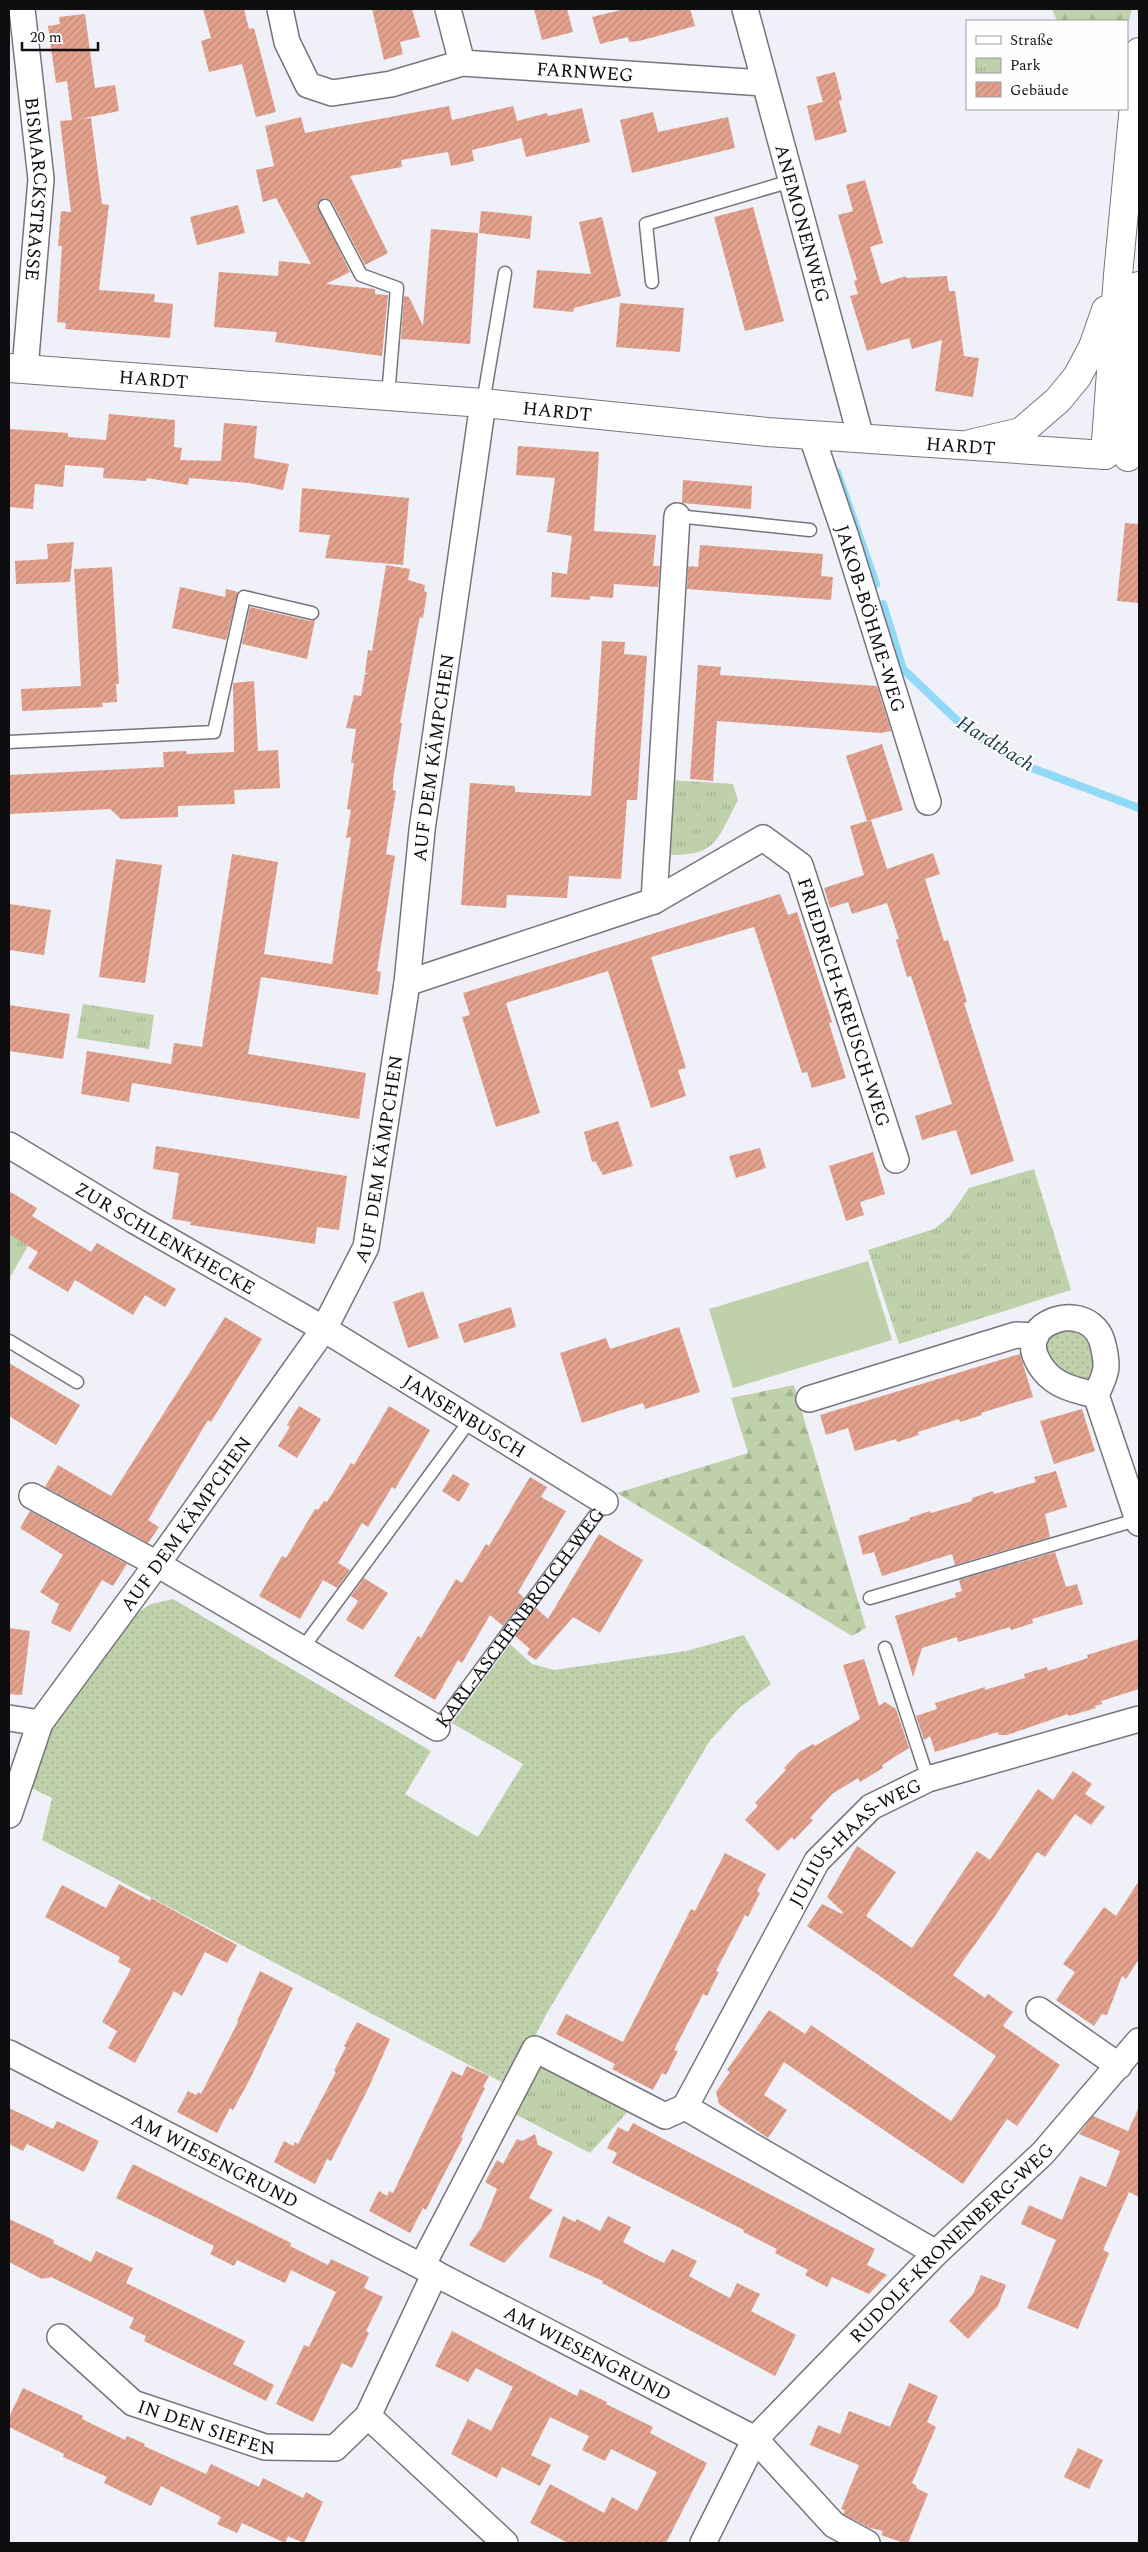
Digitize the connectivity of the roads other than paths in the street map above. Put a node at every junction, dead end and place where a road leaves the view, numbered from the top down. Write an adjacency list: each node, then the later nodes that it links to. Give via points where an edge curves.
1 (22, 9): 14 (street, BISMARCKSTRASSE, via 41,179)
2 (280, 9): 6 (street, via 287,42 308,85 332,93 391,84)
3 (448, 9): 6 (street)
4 (745, 9): 7 (street, ANEMONENWEG)
5 (1139, 52): 11 (main road)
6 (462, 63): 7 (street, FARNWEG)
7 (764, 83): 8 (street, ANEMONENWEG)
8 (791, 181): 12 (lane, via 646,224); 18 (street, ANEMONENWEG)
9 (325, 206): 15 (lane, via 361,275 397,288)
10 (505, 273): 16 (lane)
11 (1129, 281): 13 (main road); 19 (main road, via 1078,377 1058,400 1021,432); 20 (main road)
12 (652, 282)
13 (1138, 330): 20 (main road)
14 (17, 368): 15 (main road, HARDT)
15 (388, 396): 16 (main road, HARDT)
16 (483, 403): 17 (main road, HARDT); 27 (street, AUF DEM KÄMPCHEN, via 422,830)
17 (811, 434): 18 (main road, HARDT); 25 (street, JAKOB-BÖHME-WEG)
18 (861, 438): 19 (main road, HARDT)
19 (970, 444): 20 (main road, HARDT)
20 (1116, 456)
21 (677, 516): 22 (lane); 26 (street)
22 (810, 530)
23 (312, 613): 24 (lane, via 244,597 214,732)
24 (9, 742)
25 (928, 802)
26 (654, 901): 27 (street, FRIEDRICH-KREUSCH-WEG); 29 (street, FRIEDRICH-KREUSCH-WEG, via 763,838 800,865)
27 (407, 983): 30 (street, AUF DEM KÄMPCHEN, via 366,1247)
28 (9, 1145): 30 (street, ZUR SCHLENKHECKE, via 135,1222)
29 (896, 1160)
30 (324, 1329): 36 (street, JANSENBUSCH); 40 (street, AUF DEM KÄMPCHEN)
31 (1036, 1336): 34 (street, via 1033,1349 1041,1369 1059,1384); 34 (street, via 1048,1323 1068,1317 1085,1319 1100,1333 1108,1361 1107,1372); 35 (street, via 1016,1335)
32 (9, 1341): 33 (lane)
33 (77, 1382)
34 (1096, 1395): 39 (street)
35 (809, 1399)
36 (471, 1419): 38 (street, JANSENBUSCH); 43 (lane)
37 (32, 1496): 40 (street, KARL-ASCHENBROICH-WEG)
38 (605, 1502): 47 (lane, KARL-ASCHENBROICH-WEG)
39 (1138, 1521): 41 (lane)
40 (157, 1564): 43 (street, KARL-ASCHENBROICH-WEG); 46 (street, AUF DEM KÄMPCHEN)
41 (870, 1598)
42 (885, 1648): 48 (lane)
43 (302, 1649): 47 (street, KARL-ASCHENBROICH-WEG)
44 (9, 1718): 46 (street)
45 (1139, 1719): 48 (street, JULIUS-HAAS-WEG)
46 (40, 1723): 49 (street, AUF DEM KÄMPCHEN)
47 (437, 1728)
48 (928, 1779): 54 (street, JULIUS-HAAS-WEG, via 871,1807 818,1861)
49 (9, 1815)
50 (1039, 2010): 53 (street)
51 (1139, 2041): 53 (street, RUDOLF-KRONENBERG-WEG)
52 (9, 2053): 56 (street, AM WIESENGRUND)
53 (1119, 2066): 55 (street, RUDOLF-KRONENBERG-WEG, via 1043,2152)
54 (685, 2108): 55 (street); 56 (street, via 666,2116 536,2049)
55 (936, 2253): 59 (street, RUDOLF-KRONENBERG-WEG)
56 (428, 2270): 58 (street); 59 (street, AM WIESENGRUND)
57 (60, 2337): 58 (street, IN DEN SIEFEN, via 133,2403 265,2447 335,2448)
58 (368, 2416): 60 (street)
59 (755, 2439): 61 (street, RUDOLF-KRONENBERG-WEG); 62 (street, via 834,2525)
60 (505, 2543)
61 (703, 2543)
62 (867, 2543)

